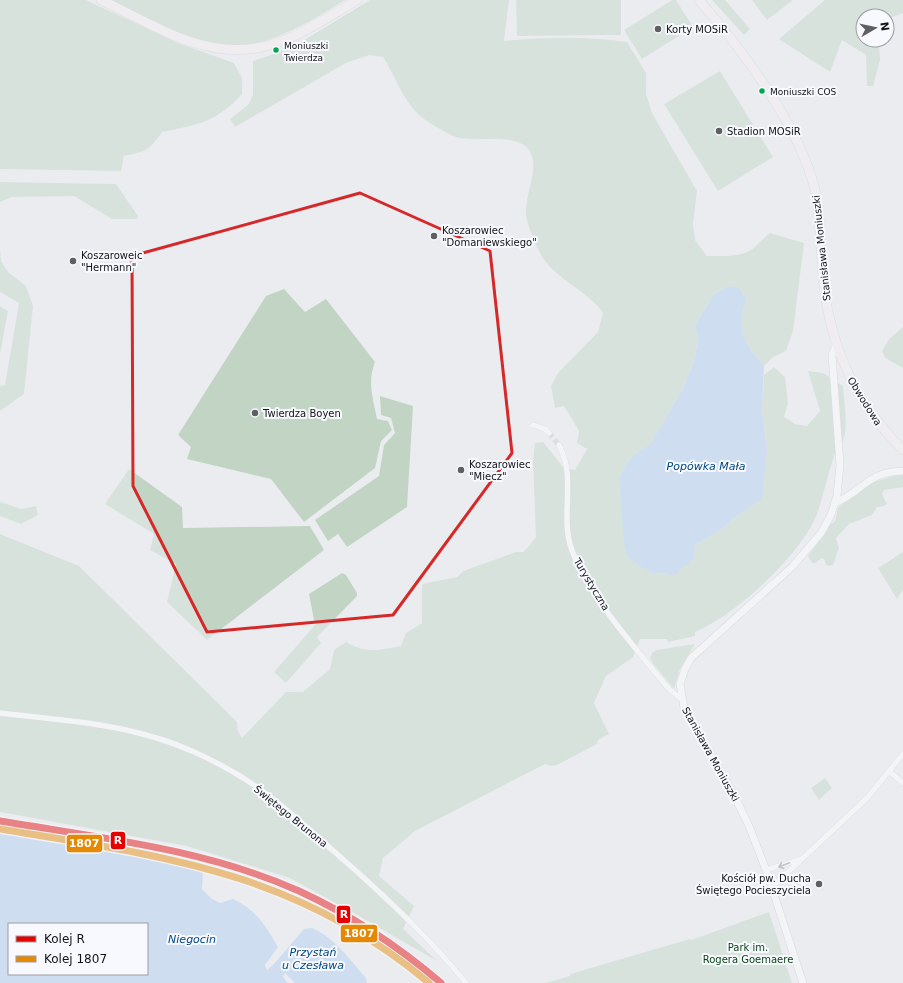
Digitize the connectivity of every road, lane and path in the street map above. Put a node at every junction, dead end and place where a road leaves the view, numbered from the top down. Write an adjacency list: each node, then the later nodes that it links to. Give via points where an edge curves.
1 (101, 0): 2 (main road, via 196,44 236,51 259,48 284,40 309,29)
2 (357, 0)
3 (699, 0): 4 (main road, Stanisława Moniuszki, via 724,29 754,71 791,131 805,160 816,197 824,287)
4 (836, 346): 8 (main road, Obwodowa, via 863,402); 10 (street, Stanisława Moniuszki, via 832,355 840,480)
5 (533, 425): 6 (street)
6 (549, 433)
7 (559, 445): 11 (street, Turystyczna, via 567,466 568,524 570,543 576,560 610,614 669,689)
8 (903, 450)
9 (903, 471): 10 (street, via 875,476)
10 (835, 503): 11 (street, Stanisława Moniuszki, via 821,533 800,558 691,658 682,677)
11 (681, 699): 17 (street, Stanisława Moniuszki, via 742,811)
12 (0, 713): 19 (street, Świętego Brunona, via 146,734 171,743 241,777 294,816 376,888 430,941)
13 (903, 754): 14 (street)
14 (890, 772): 15 (street); 16 (street, via 867,798)
15 (903, 783)
16 (801, 859): 17 (street, one-way to 17); 18 (street)
17 (766, 870): 18 (street, Stanisława Moniuszki)
18 (772, 887): 20 (street, Stanisława Moniuszki)
19 (466, 983)
20 (803, 983)

